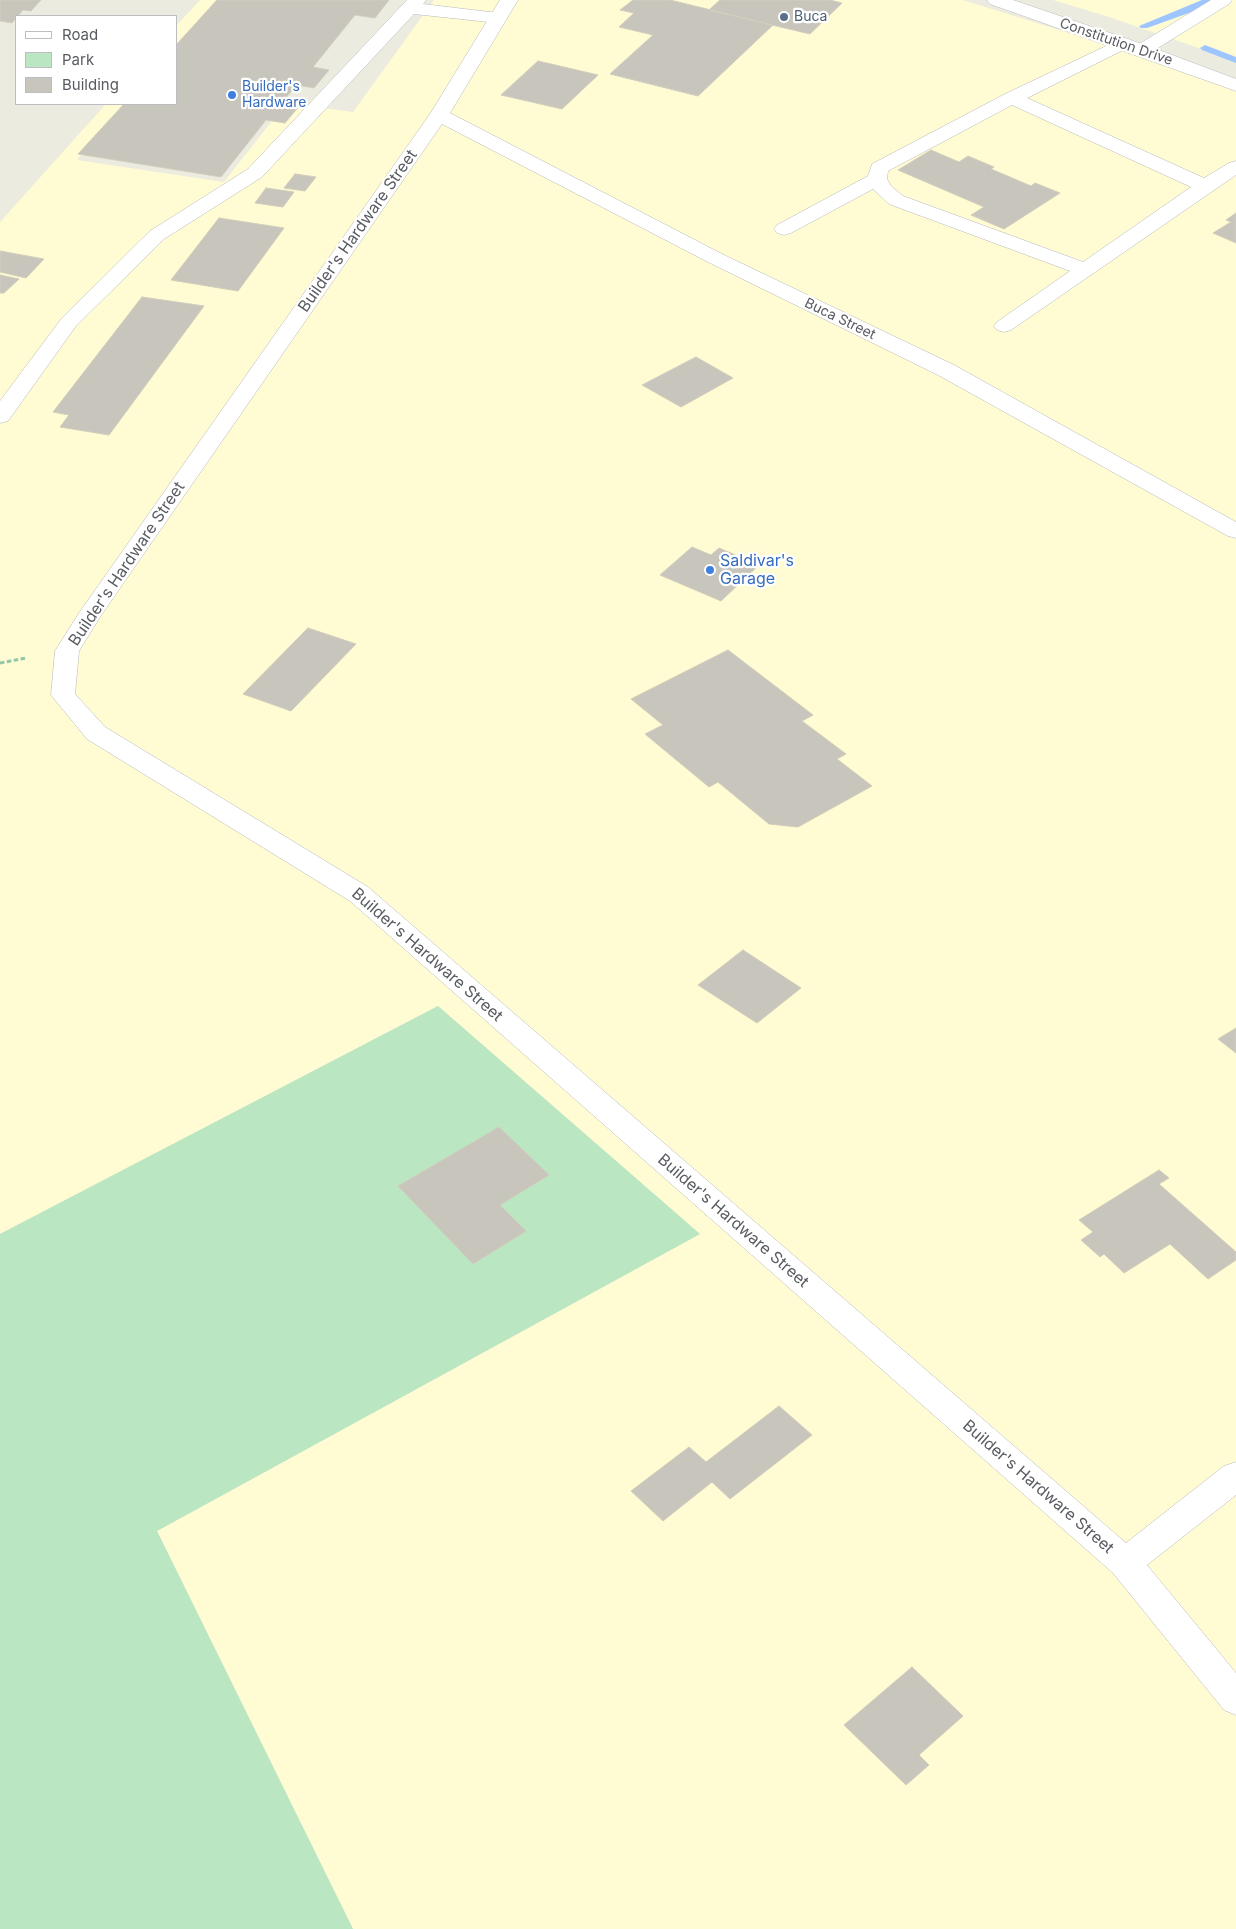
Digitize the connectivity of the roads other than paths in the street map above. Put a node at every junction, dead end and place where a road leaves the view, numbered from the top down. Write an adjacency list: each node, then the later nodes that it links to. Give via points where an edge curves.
1 (996, 0): 5 (street, Constitution Drive)
2 (1223, 0): 6 (street)
3 (414, 4): 4 (street); 16 (street, via 255,173 157,235 76,315)
4 (504, 9): 9 (street, Builder's Hardware Street)
5 (1123, 43): 6 (street, Constitution Drive); 8 (street)
6 (1142, 50): 7 (street, Constitution Drive)
7 (1236, 85)
8 (1012, 98): 11 (street, via 879,168); 12 (street)
9 (440, 115): 17 (street, Buca Street, via 715,258 946,370); 19 (street, Builder's Hardware Street, via 91,613 67,651 63,695 96,733 359,894)
10 (1236, 167): 12 (street)
11 (877, 179): 13 (street); 14 (street, via 896,200)
12 (1205, 186): 14 (street)
13 (784, 229)
14 (1085, 270): 15 (street)
15 (1004, 326)
16 (0, 416)
17 (1236, 531)
18 (1236, 1476): 19 (street)
19 (1125, 1563): 20 (street, Builder's Hardware Street)
20 (1236, 1699)

